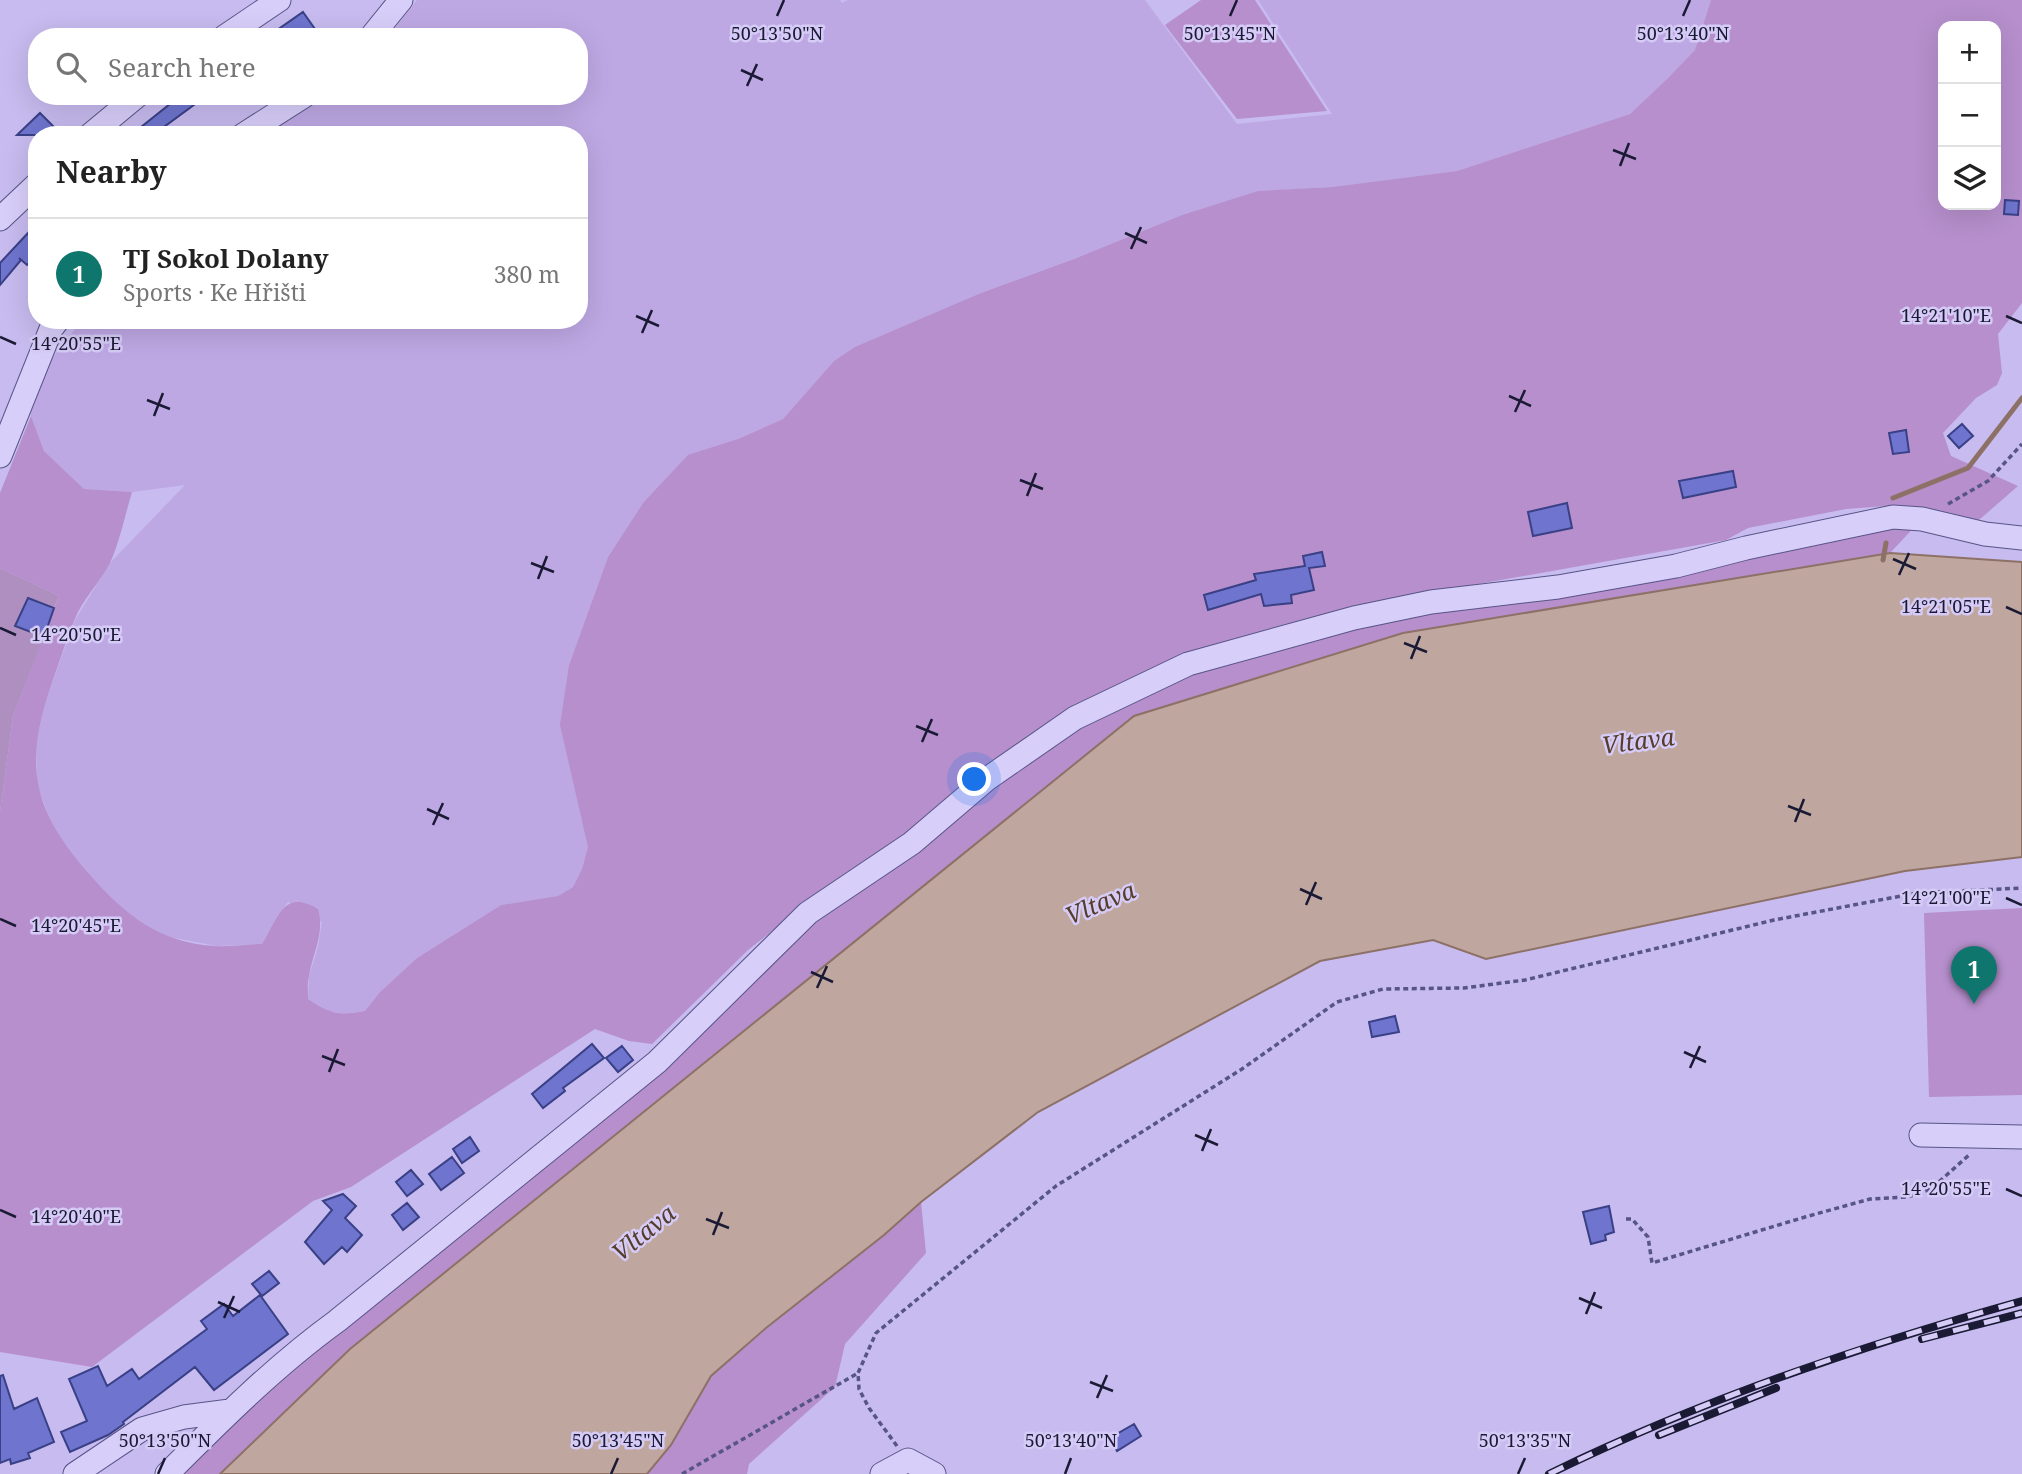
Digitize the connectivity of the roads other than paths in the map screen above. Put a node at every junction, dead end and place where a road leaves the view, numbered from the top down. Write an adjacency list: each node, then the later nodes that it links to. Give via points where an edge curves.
1 (279, 0): 3 (street)
2 (401, 0): 4 (street)
3 (237, 28)
4 (378, 28)
5 (126, 105): 7 (street)
6 (290, 105): 8 (street)
7 (101, 126)
8 (257, 126)
9 (28, 193): 10 (street)
10 (0, 219)
11 (53, 329): 12 (street)
12 (0, 456)
13 (2022, 538): 16 (street, via 1893,517 1676,566 1558,587 1431,601 1188,664 1075,718 987,779 912,843 808,913 657,1062 302,1346)
14 (1921, 1135): 15 (street)
15 (2022, 1137)
16 (230, 1411): 17 (street, via 142,1429); 18 (street)
17 (75, 1474)
18 (167, 1474)
19 (882, 1474): 20 (street, via 908,1460)
20 (934, 1474)

